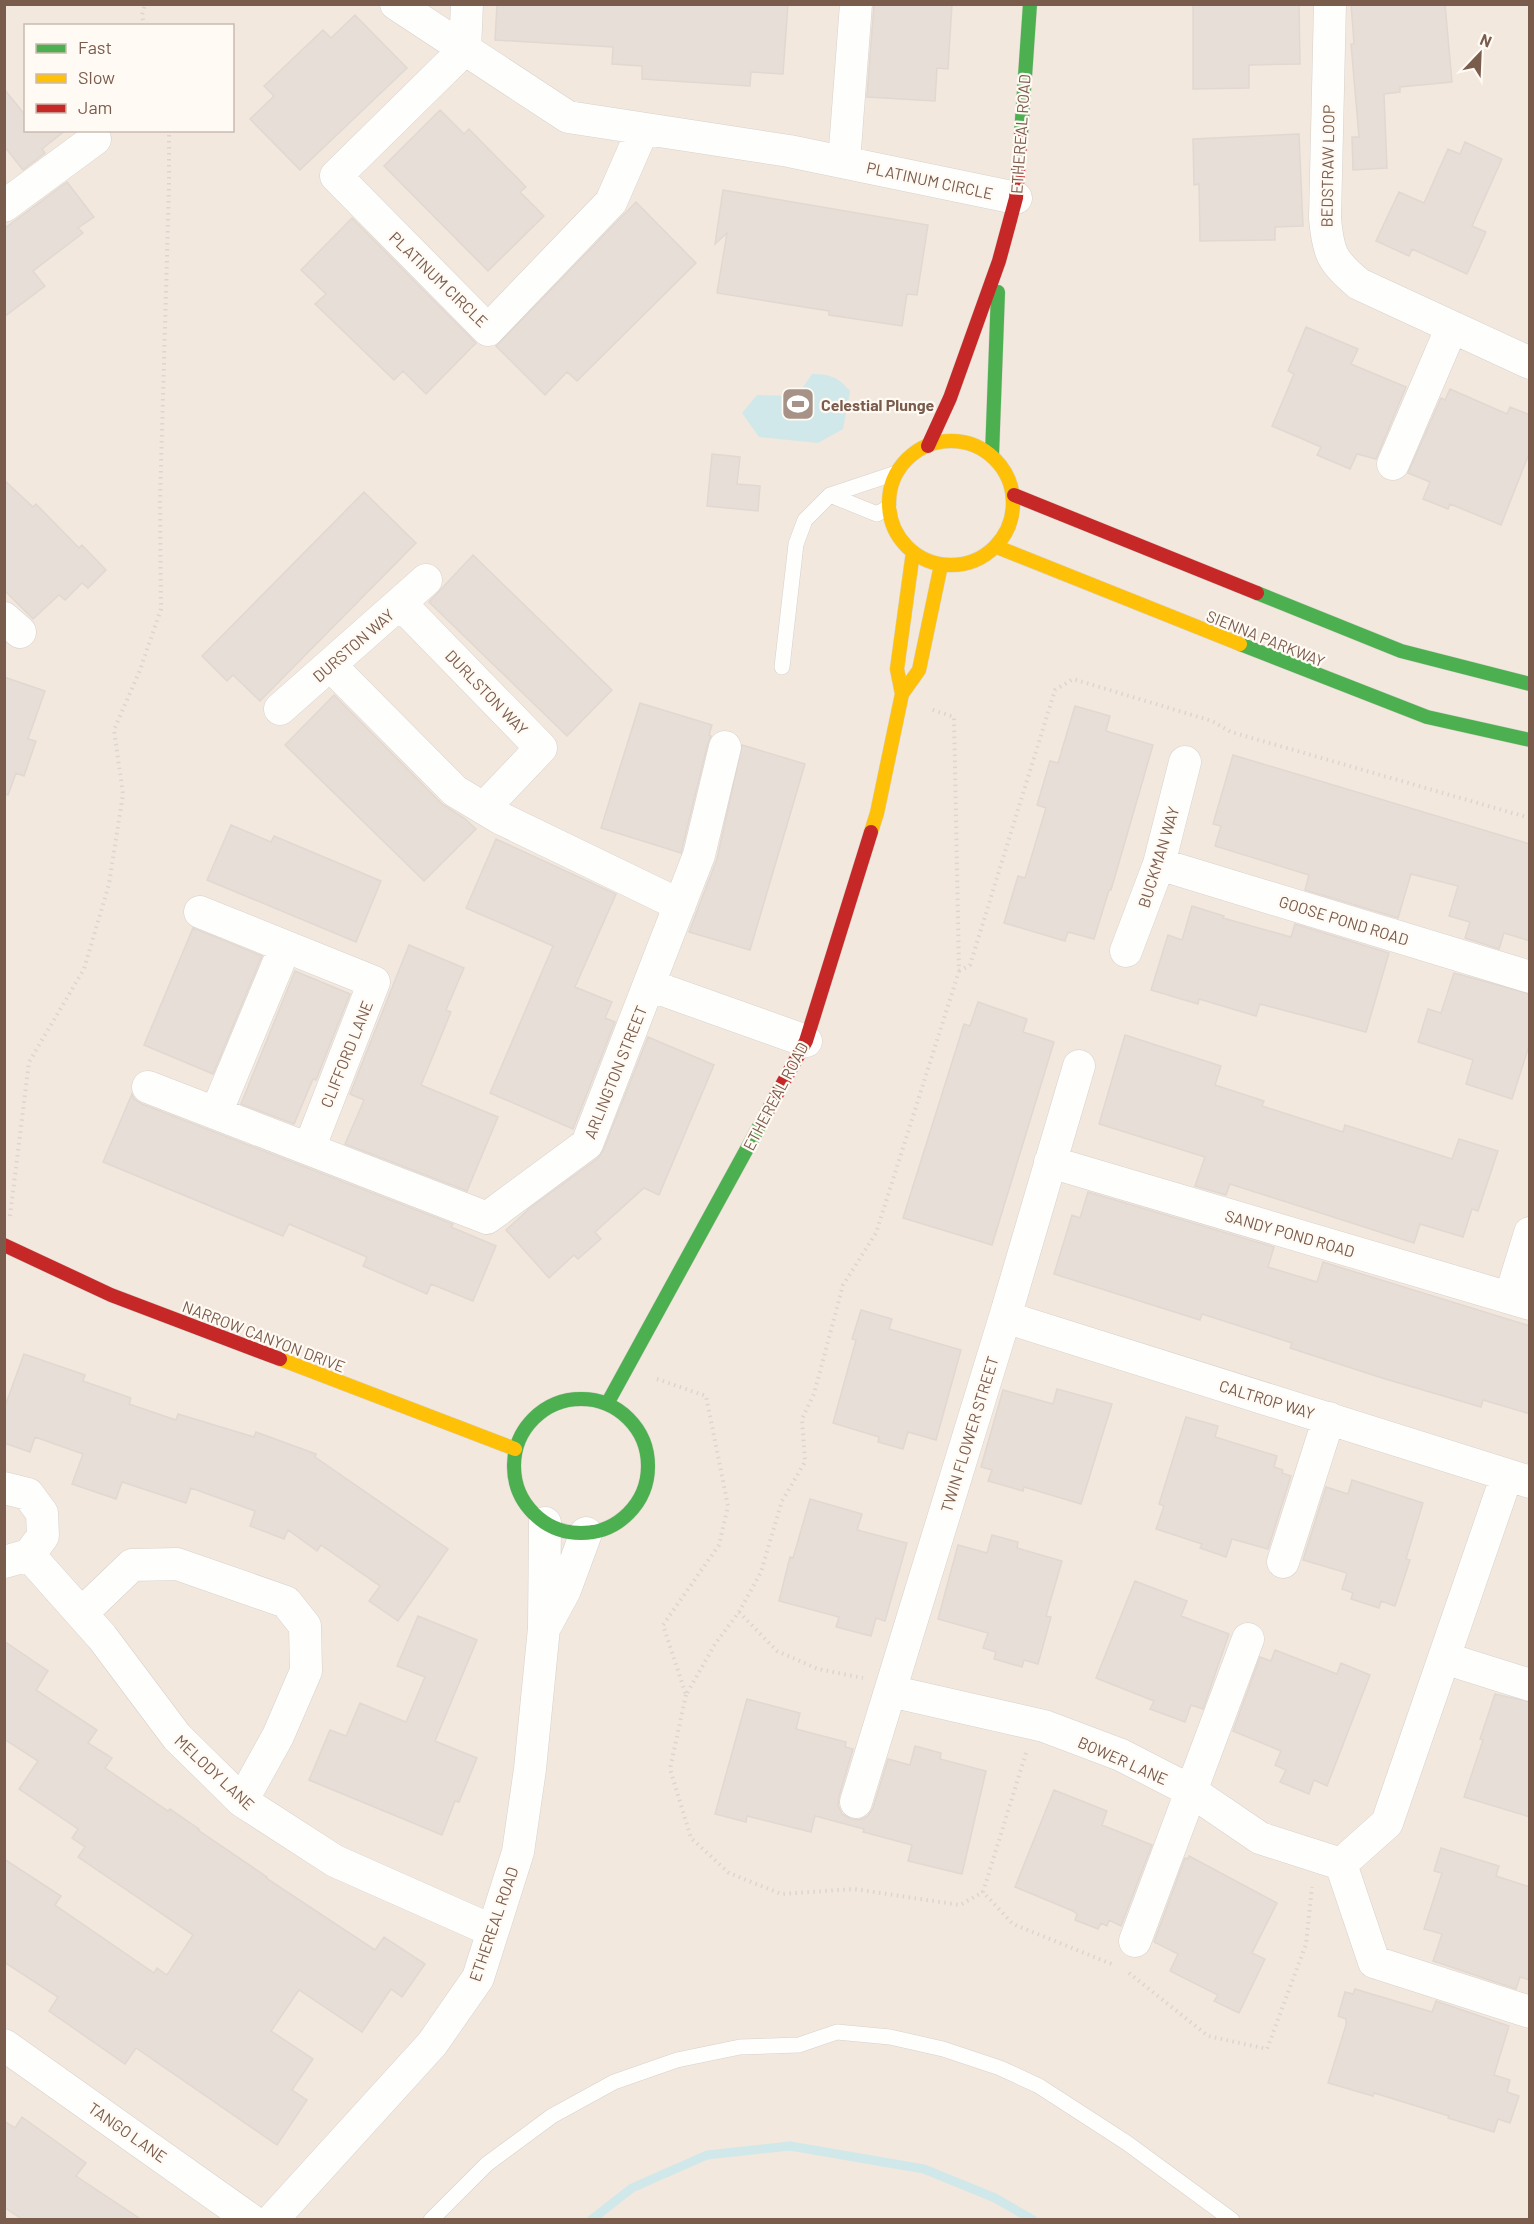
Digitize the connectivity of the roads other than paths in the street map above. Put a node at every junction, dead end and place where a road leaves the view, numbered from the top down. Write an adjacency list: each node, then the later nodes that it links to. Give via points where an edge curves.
1 (396, 4): 6 (street, PLATINUM CIRCLE)
2 (467, 4): 6 (street)
3 (856, 4): 9 (street, PLATINUM CIRCLE)
4 (1030, 4): 10 (street, ETHEREAL ROAD)
5 (1330, 4): 13 (street, BEDSTRAW LOOP, via 1327,243 1338,267 1359,284)
6 (465, 49): 7 (street, PLATINUM CIRCLE, via 568,117); 7 (street, PLATINUM CIRCLE, via 336,177 488,330 611,201)
7 (643, 129): 9 (street, PLATINUM CIRCLE)
8 (94, 139): 11 (street)
9 (844, 162): 10 (street, PLATINUM CIRCLE)
10 (1016, 198): 12 (street, ETHEREAL ROAD)
11 (4, 206)
12 (999, 261): 15 (street, ETHEREAL ROAD, via 950,398); 16 (street, ETHEREAL ROAD)
13 (1451, 329): 14 (street, BEDSTRAW LOOP); 17 (street)
14 (1530, 363)
15 (928, 446): 16 (street, ETHEREAL ROAD, via 944,441 961,442); 18 (street, ETHEREAL ROAD, via 909,457)
16 (992, 455): 20 (street, via 1010,480)
17 (1393, 464)
18 (896, 473): 19 (lane); 21 (street)
19 (830, 495): 21 (lane, via 877,514); 28 (lane, via 805,520 796,544)
20 (1014, 495): 22 (street, via 1007,532); 29 (street, via 1401,651)
21 (889, 507): 23 (street, via 892,524)
22 (996, 547): 24 (street, via 971,563); 32 (street, SIENNA PARKWAY, via 1427,717)
23 (913, 552): 24 (street); 30 (street, ETHEREAL ROAD, via 897,669)
24 (941, 565): 30 (street, ETHEREAL ROAD, via 919,670)
25 (426, 580): 26 (street, DURSTON WAY)
26 (400, 603): 27 (street, DURSTON WAY); 35 (street, DURLSTON WAY, via 541,748)
27 (330, 665): 31 (street, DURSTON WAY); 35 (street, via 456,791)
28 (782, 667)
29 (1530, 684)
30 (901, 697): 43 (street, ETHEREAL ROAD, via 877,813)
31 (280, 710)
32 (1530, 740)
33 (725, 747): 37 (street, ARLINGTON STREET, via 699,855)
34 (1185, 762): 36 (street, BUCKMAN WAY)
35 (484, 808): 37 (street)
36 (1159, 864): 40 (street, BUCKMAN WAY); 41 (street, GOOSE POND ROAD)
37 (680, 905): 42 (street, ARLINGTON STREET)
38 (200, 912): 39 (street, CLIFFORD LANE)
39 (285, 947): 46 (street); 47 (street, CLIFFORD LANE, via 374,982)
40 (1126, 951)
41 (1530, 977)
42 (649, 985): 43 (street, ARLINGTON STREET); 47 (street, ARLINGTON STREET, via 587,1144 487,1218)
43 (806, 1041): 53 (street, ETHEREAL ROAD)
44 (1079, 1066): 48 (street, TWIN FLOWER STREET)
45 (148, 1087): 46 (street)
46 (216, 1113): 47 (street)
47 (309, 1149)
48 (1050, 1162): 51 (street, SANDY POND ROAD); 52 (street, TWIN FLOWER STREET)
49 (1530, 1233): 51 (street)
50 (5, 1246): 55 (street, NARROW CANYON DRIVE, via 111,1295)
51 (1520, 1301)
52 (1005, 1317): 54 (street, CALTROP WAY); 67 (street, TWIN FLOWER STREET)
53 (607, 1404): 55 (street, via 589,1399 551,1405 535,1416); 59 (street, via 624,1414 638,1430 646,1448 645,1488 621,1520 603,1530)
54 (1329, 1418): 56 (street, CALTROP WAY); 61 (street)
55 (515, 1449): 58 (street, via 513,1470 518,1490 528,1508)
56 (1518, 1478): 65 (street)
57 (4, 1488): 60 (street, MELODY LANE, via 28,1494 42,1513 43,1536)
58 (545, 1523): 59 (street, via 563,1531); 63 (street, ETHEREAL ROAD)
59 (586, 1533): 63 (street, ETHEREAL ROAD, via 565,1590)
60 (17, 1559): 62 (street, MELODY LANE)
61 (1283, 1562)
62 (82, 1613): 69 (street, MELODY LANE, via 177,1737); 69 (street, via 132,1565 177,1564 286,1602 304,1626 306,1671 278,1736)
63 (544, 1628): 72 (street, ETHEREAL ROAD, via 518,1852)
64 (1248, 1639): 68 (street)
65 (1444, 1658): 66 (street); 71 (street, via 1387,1823)
66 (1530, 1686)
67 (892, 1687): 68 (street, BOWER LANE, via 1044,1726 1121,1755); 70 (street, TWIN FLOWER STREET)
68 (1191, 1791): 71 (street, BOWER LANE, via 1260,1838); 73 (street)
69 (242, 1801): 72 (street, MELODY LANE, via 335,1861)
70 (856, 1802)
71 (1341, 1864): 74 (street, via 1374,1962)
72 (493, 1931): 77 (street, ETHEREAL ROAD, via 477,1977 432,2044)
73 (1135, 1941)
74 (1530, 2012)
75 (4, 2045): 76 (street, TANGO LANE)
76 (251, 2220)
77 (272, 2220)
78 (431, 2220): 79 (lane, via 487,2164 552,2116 614,2082 677,2060 740,2047 799,2045 837,2032 890,2037 943,2049 1039,2086 1127,2143)
79 (1232, 2220)

